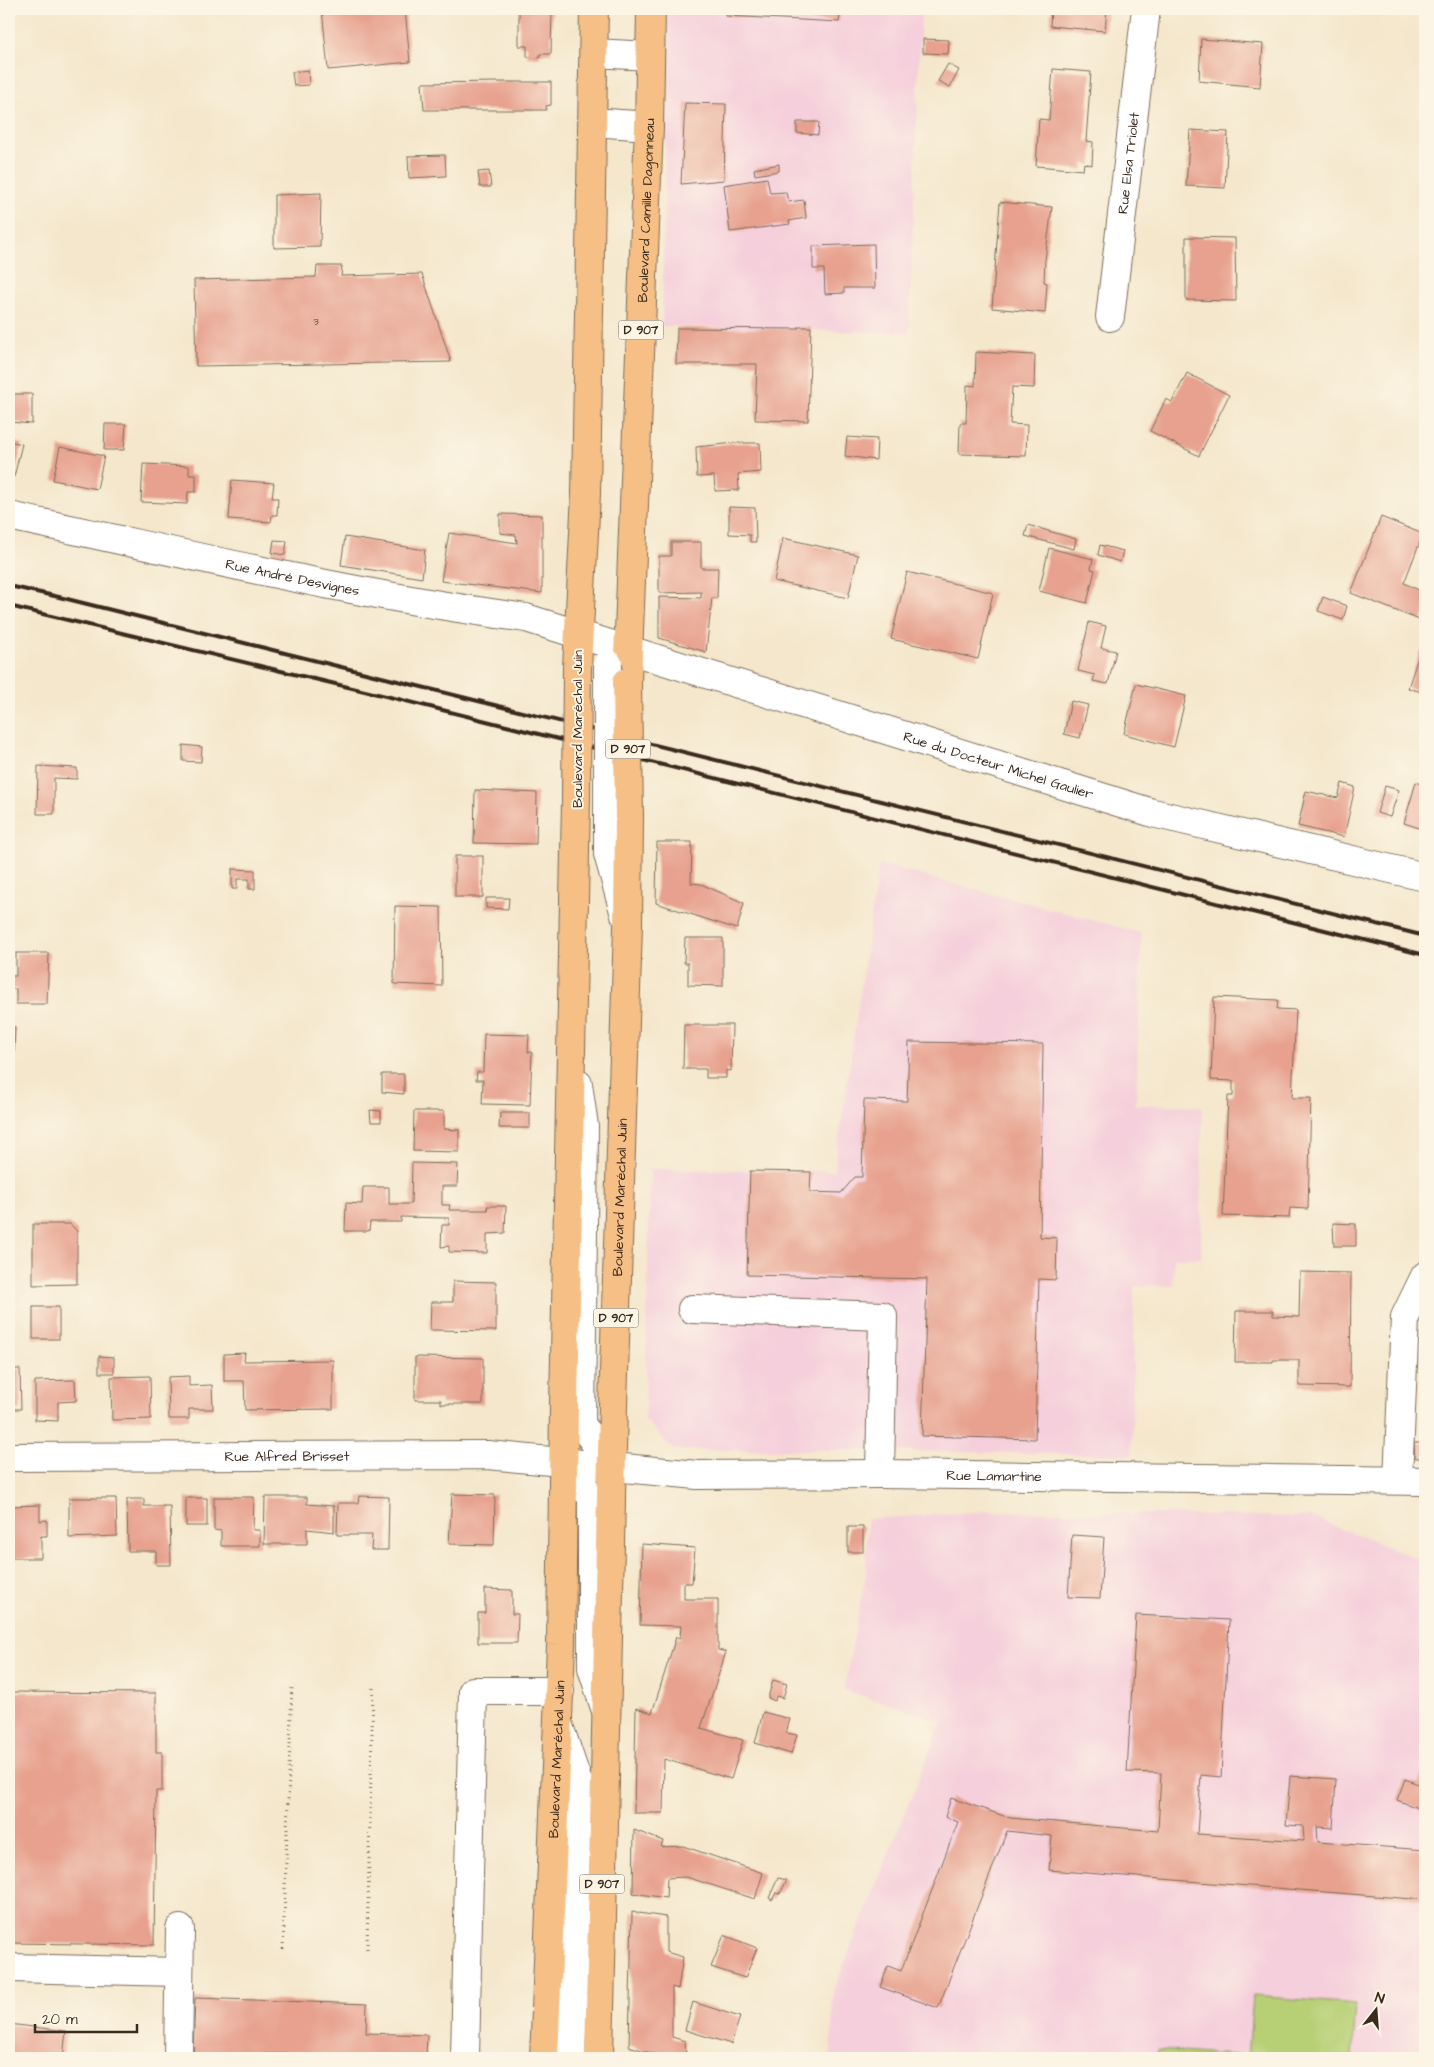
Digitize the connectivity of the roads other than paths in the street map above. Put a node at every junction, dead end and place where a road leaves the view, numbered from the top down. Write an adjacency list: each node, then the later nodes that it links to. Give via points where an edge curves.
1 (594, 9): 4 (main road)
2 (651, 9): 5 (main road, Boulevard Camille Dagonneau / D 907)
3 (1146, 9): 8 (street, Rue Elsa Triolet)
4 (594, 53): 5 (street); 6 (main road)
5 (650, 56): 7 (main road, Boulevard Camille Dagonneau / D 907)
6 (593, 122): 7 (street); 10 (main road, via 586,494)
7 (649, 126): 11 (main road, Boulevard Camille Dagonneau / D 907)
8 (1110, 317)
9 (9, 516): 10 (street, Rue André Desvignes, via 355,589 526,618)
10 (577, 634): 11 (street, Boulevard Maréchal Juin); 13 (main road, Boulevard Maréchal Juin, bridge)
11 (621, 666): 12 (street, Rue du Docteur Michel Gaulier, via 1153,813); 18 (main road, Boulevard Maréchal Juin / D 907, bridge, via 618,813 628,926)
12 (1425, 876)
13 (573, 1041): 17 (main road, Boulevard Maréchal Juin); 18 (street, Boulevard Maréchal Juin, via 584,1126 581,1424)
14 (1425, 1276): 20 (street, via 1405,1317)
15 (692, 1309): 19 (street, via 882,1316)
16 (9, 1457): 17 (street, Rue Alfred Brisset, via 488,1455)
17 (564, 1462): 18 (street, Rue Lamartine); 22 (main road, Boulevard Maréchal Juin); 23 (street, Boulevard Maréchal Juin, via 592,1497 592,1668)
18 (613, 1467): 19 (street, Rue Lamartine, via 697,1475); 23 (main road, Boulevard Maréchal Juin / D 907)
19 (880, 1474): 20 (street, Rue Lamartine)
20 (1398, 1480): 21 (street, Rue Lamartine)
21 (1425, 1481)
22 (560, 1691): 24 (main road, Boulevard Maréchal Juin); 29 (street, via 473,1691)
23 (606, 1710): 32 (main road, Boulevard Maréchal Juin / D 907)
24 (558, 1726): 30 (main road, Boulevard Maréchal Juin); 31 (street, via 581,1791)
25 (180, 1929): 27 (street)
26 (9, 1968): 27 (street)
27 (179, 1972): 28 (street)
28 (178, 2058)
29 (465, 2058)
30 (544, 2058)
31 (570, 2058)
32 (599, 2058)

